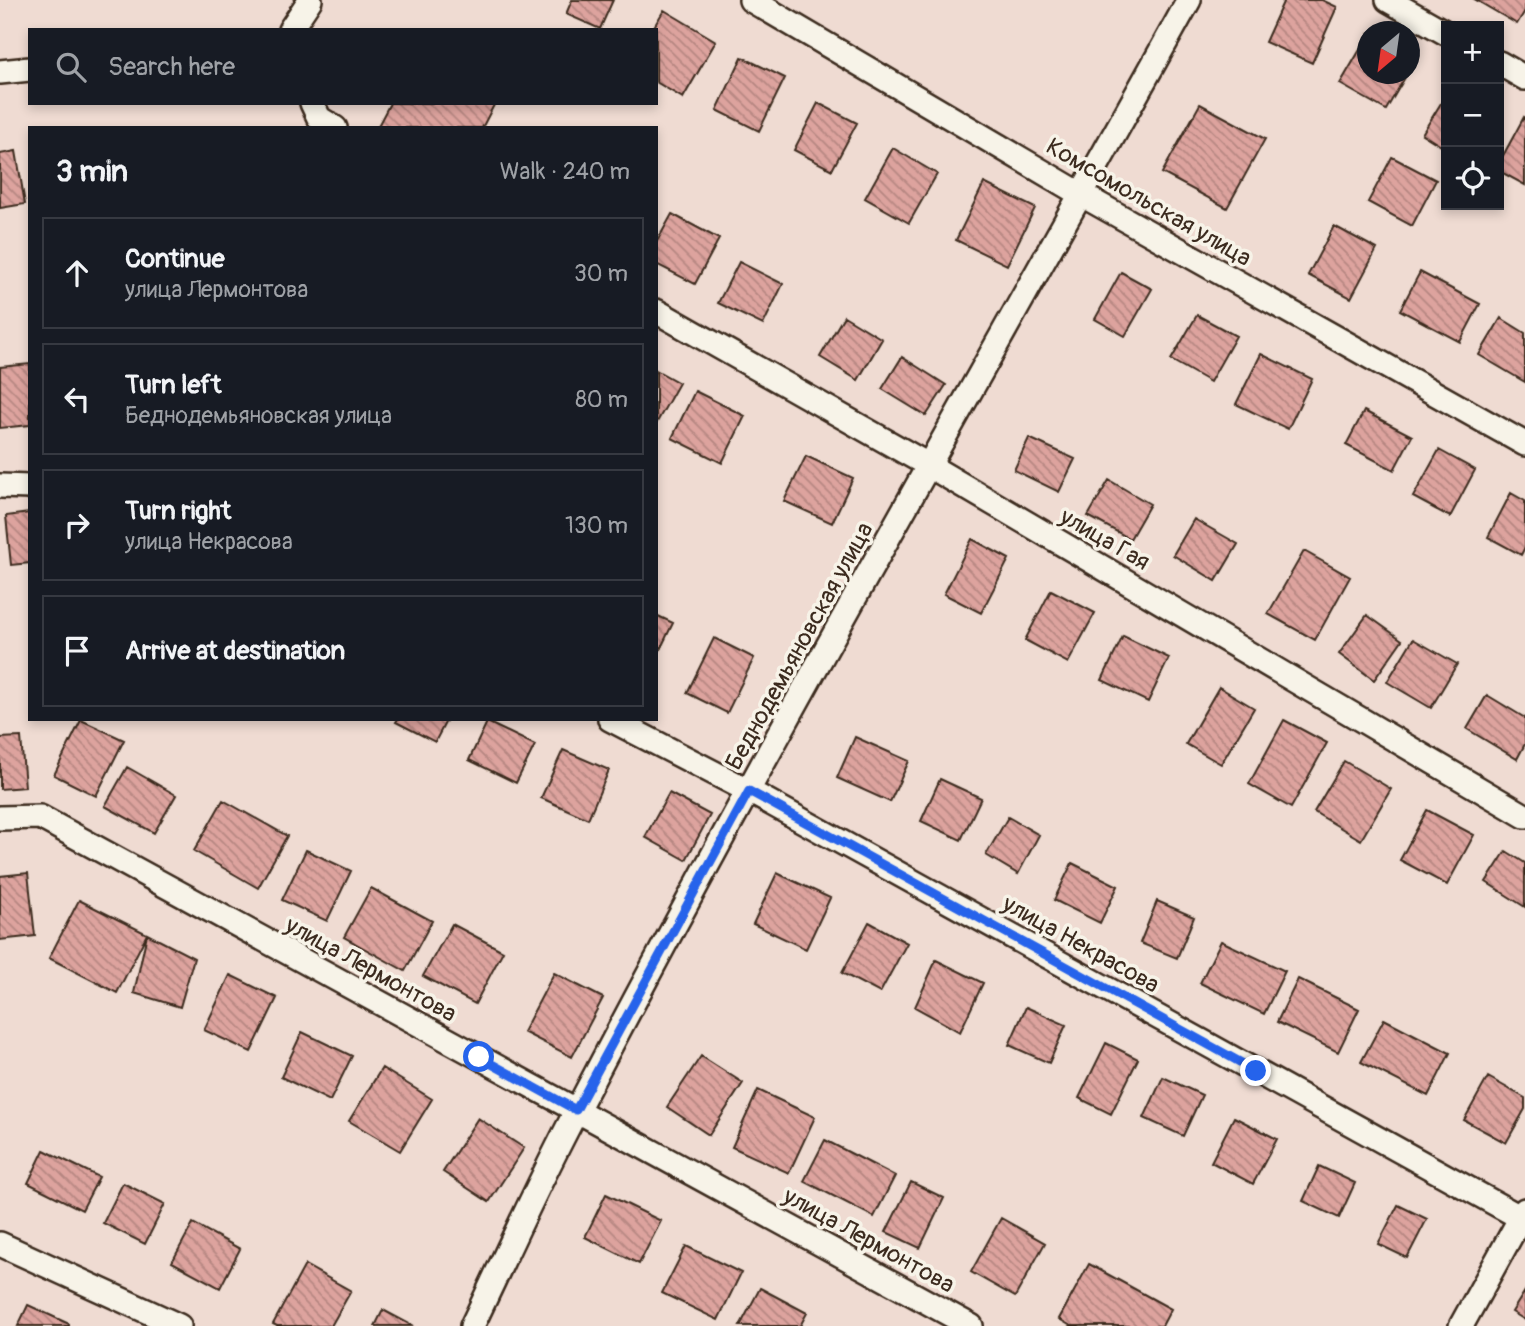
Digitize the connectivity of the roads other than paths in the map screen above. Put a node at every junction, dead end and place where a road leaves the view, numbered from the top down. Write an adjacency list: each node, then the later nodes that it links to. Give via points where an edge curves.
1 (310, 0): 5 (street)
2 (751, 0): 13 (street, Комсомольская улица)
3 (1189, 0): 13 (street, Беднодемьяновская улица)
4 (1388, 0): 6 (street)
5 (291, 28)
6 (1441, 30)
7 (1504, 66): 10 (street)
8 (28, 69): 9 (street)
9 (0, 72)
10 (1525, 78)
11 (313, 105): 12 (street, via 318,118)
12 (332, 126)
13 (1082, 195): 15 (street, Комсомольская улица); 16 (street, Беднодемьяновская улица)
14 (658, 312): 16 (street, улица Гая)
15 (1525, 444)
16 (928, 465): 20 (street, Беднодемьяновская улица); 21 (street, улица Гая)
17 (0, 486): 18 (street)
18 (28, 487)
19 (614, 721): 20 (street, улица Некрасова)
20 (749, 791): 23 (street, Беднодемьяновская улица); 24 (street, улица Некрасова)
21 (1525, 816)
22 (0, 818): 23 (street, улица Лермонтова, via 40,817)
23 (576, 1110): 27 (street, Беднодемьяновская улица); 28 (street, улица Лермонтова)
24 (1524, 1216): 29 (street)
25 (0, 1244): 26 (street)
26 (179, 1326)
27 (472, 1326)
28 (971, 1326)
29 (1461, 1326)

